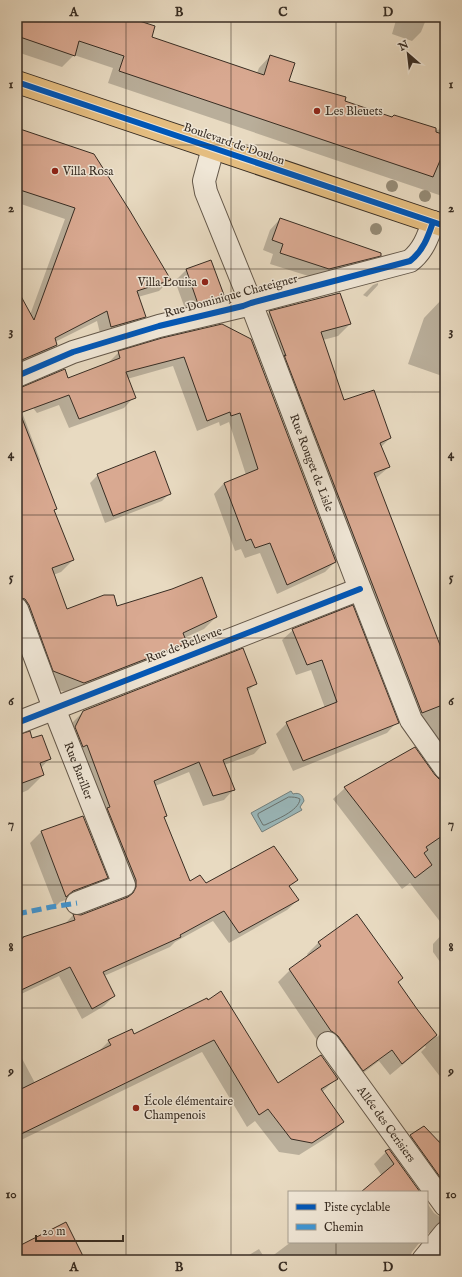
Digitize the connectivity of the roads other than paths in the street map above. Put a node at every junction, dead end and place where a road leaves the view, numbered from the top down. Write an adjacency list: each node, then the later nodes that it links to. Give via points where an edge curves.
1 (17, 82): 2 (main road, Boulevard de Doulon)
2 (213, 148): 3 (main road, Boulevard de Doulon); 4 (street, Rue Rouget de Lisle, via 204,181 206,192)
3 (439, 224): 4 (street, Rue Dominique Chateigner, via 417,256 410,261)
4 (251, 303): 5 (street, Rue Dominique Chateigner, via 159,326 73,352); 6 (street, Rue Rouget de Lisle)
5 (17, 376)
6 (360, 588): 8 (street, Rue de Bellevue); 10 (street, Rue Rouget de Lisle, via 411,720)
7 (17, 609): 8 (street, Rue Bariller)
8 (54, 708): 9 (street, Rue de Bellevue); 11 (street, Rue Bariller, via 124,885)
9 (17, 723)
10 (445, 768)
11 (77, 903)
12 (328, 1043): 13 (street, Allée des Cerisiers)
13 (445, 1205)
14 (445, 1233): 15 (street)
15 (423, 1260)

